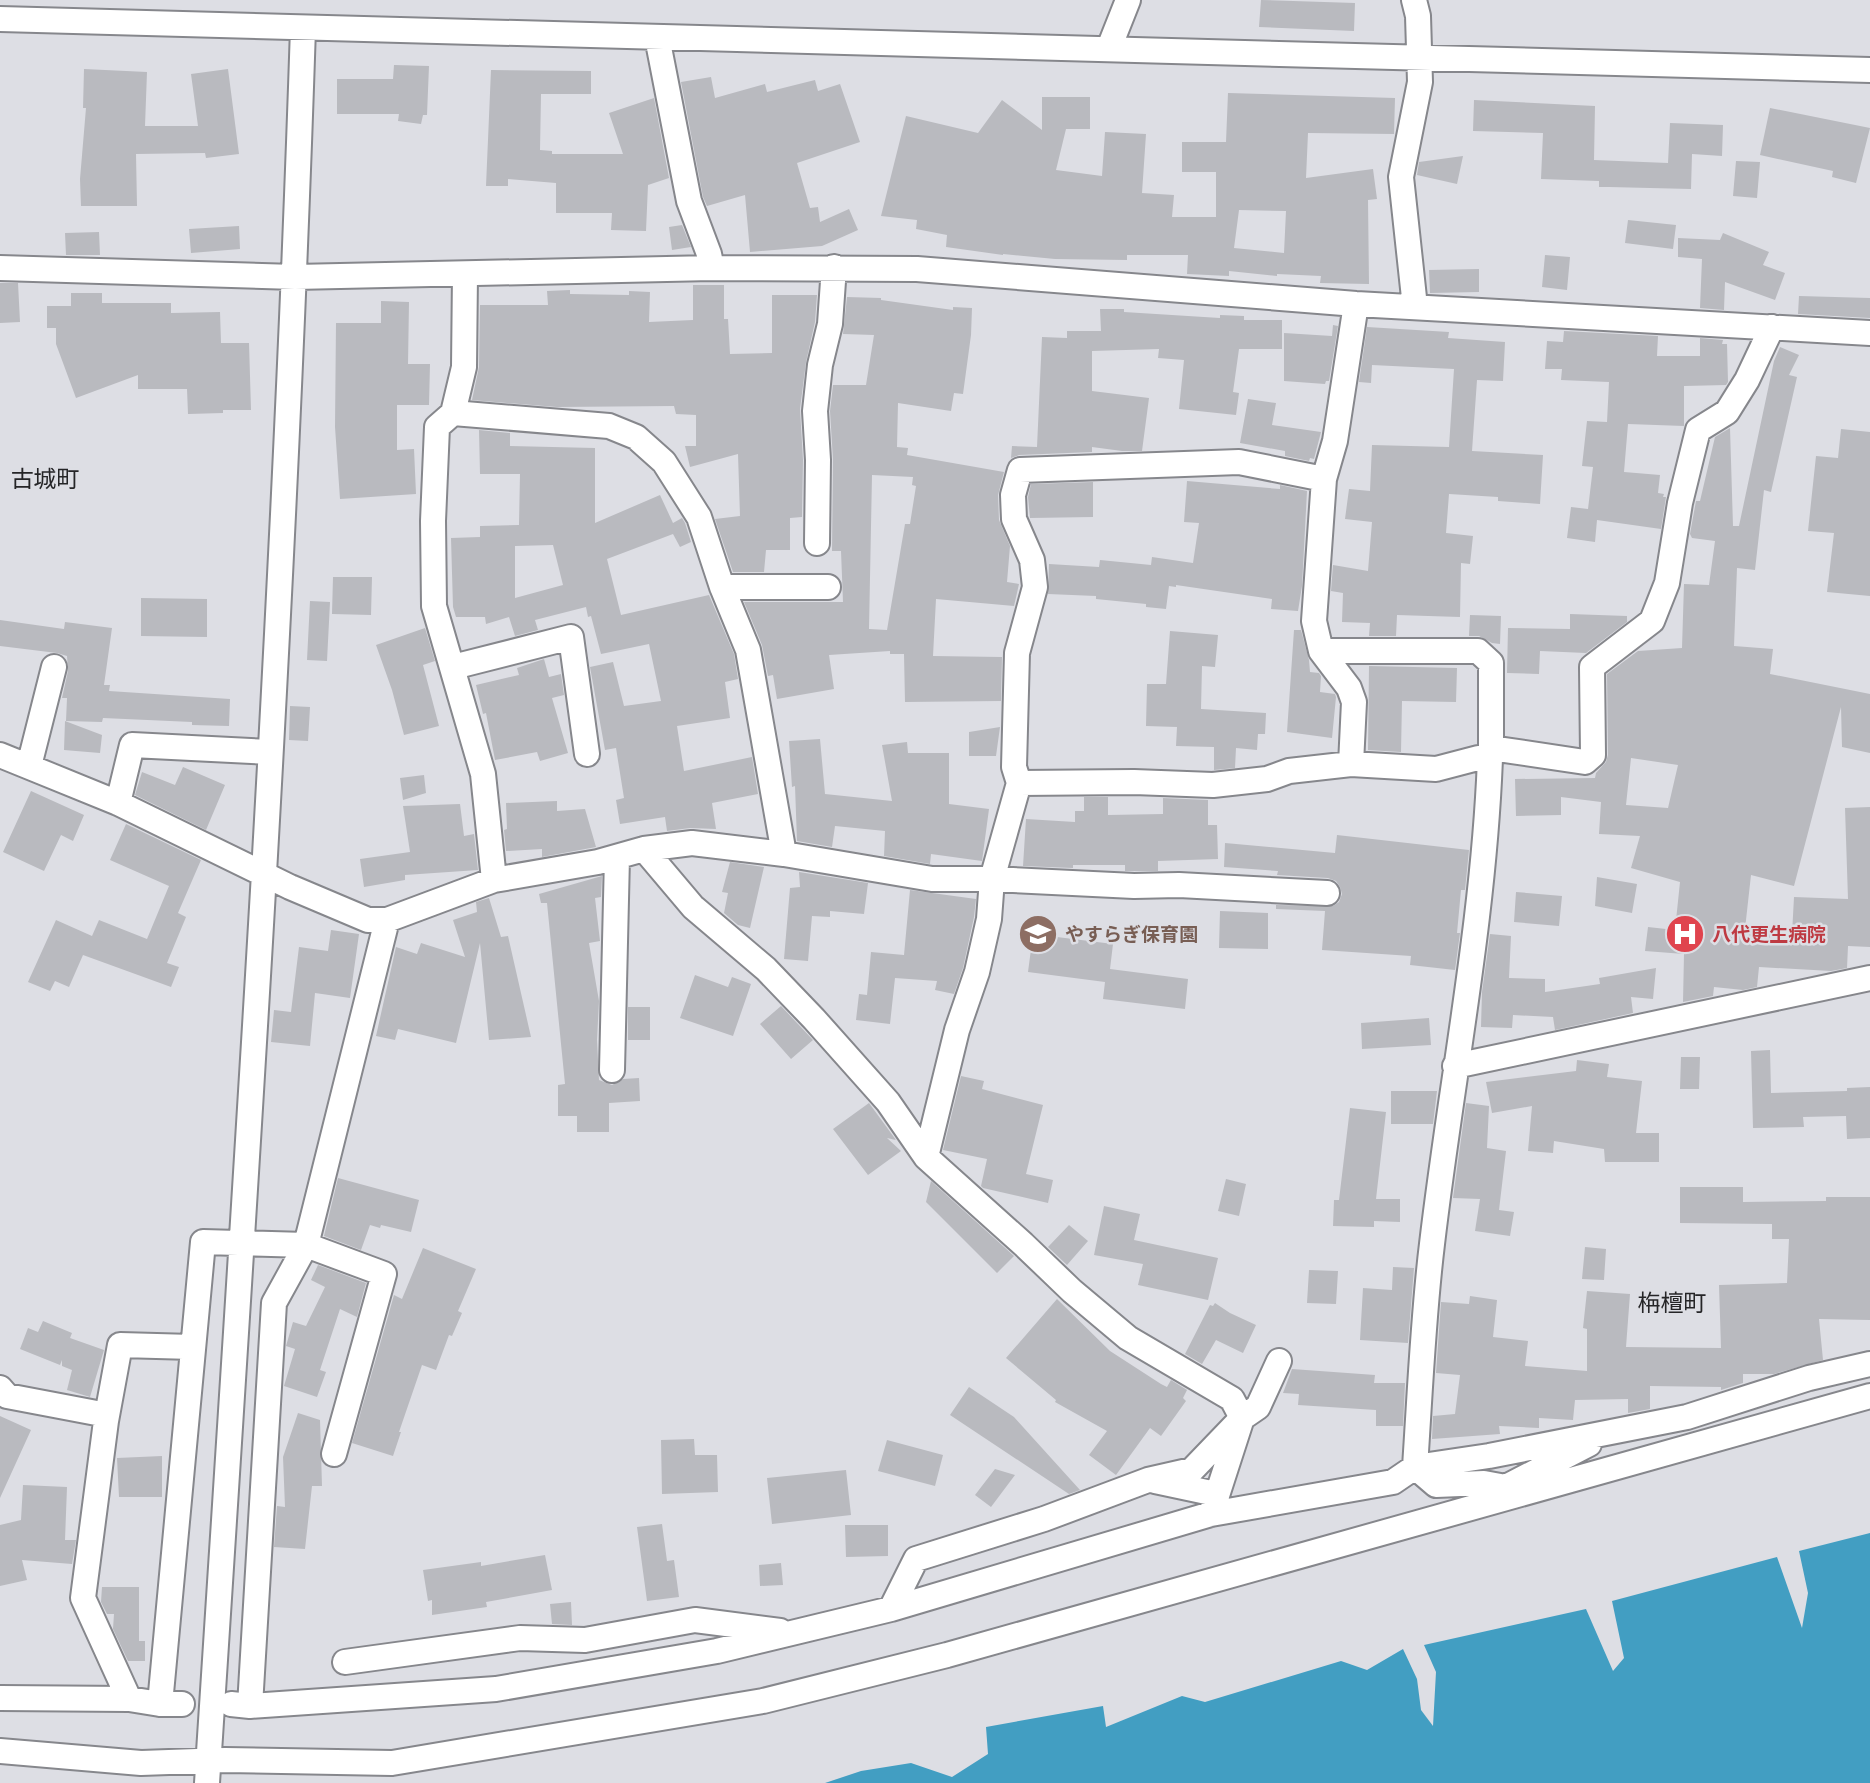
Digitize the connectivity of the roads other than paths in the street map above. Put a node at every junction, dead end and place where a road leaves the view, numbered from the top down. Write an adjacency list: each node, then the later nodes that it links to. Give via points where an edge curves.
1 (1128, 0): 6 (street)
2 (1414, 0): 7 (street)
3 (0, 19): 4 (street)
4 (303, 28): 5 (street); 13 (street)
5 (657, 37): 6 (street); 11 (street, via 689,201)
6 (1109, 48): 7 (street)
7 (1420, 56): 8 (street); 15 (street, via 1420,82 1401,177)
8 (1870, 69)
9 (834, 267): 11 (street); 14 (street, via 917,269); 20 (street, via 816,411)
10 (0, 268): 13 (street)
11 (712, 268): 12 (street)
12 (465, 274): 13 (street); 18 (street, via 464,367)
13 (295, 277): 26 (street)
14 (1356, 303): 15 (street); 19 (street, via 1338,429)
15 (1415, 307): 16 (street)
16 (1772, 327): 17 (street); 27 (street, via 1727,412 1698,430 1667,583 1652,621 1592,667 1593,755 1585,762)
17 (1870, 334)
18 (453, 413): 21 (street, via 609,426 636,438 664,462 699,517); 25 (street, via 437,427 433,521 435,606)
19 (1324, 479): 23 (street, via 1314,621); 32 (street, via 1239,461 1020,470 1013,495 1014,519 1032,559 1035,587 1017,653 1014,767)
20 (817, 543)
21 (722, 587): 22 (street); 35 (street, via 748,650)
22 (828, 587)
23 (1321, 651): 27 (street, via 1478,651 1491,663); 30 (street, via 1354,702)
24 (54, 667): 31 (street)
25 (453, 667): 28 (street, via 571,637); 39 (street, via 483,774)
26 (271, 752): 33 (street, via 132,746); 37 (street)
27 (1490, 753): 30 (street, via 1436,769); 43 (street, via 1488,830)
28 (587, 754)
29 (0, 755): 31 (street)
30 (1351, 764): 32 (street, via 1213,785)
31 (29, 766): 33 (street)
32 (1019, 783): 38 (street)
33 (118, 803): 37 (street)
34 (644, 849): 35 (street, via 692,843); 36 (street); 45 (street, via 693,907 766,969 814,1019 888,1102)
35 (784, 855): 38 (street, via 932,879)
36 (617, 857): 39 (street); 44 (street)
37 (264, 875): 41 (street, via 368,920); 46 (street)
38 (992, 878): 40 (street); 45 (street, via 977,972 957,1030)
39 (494, 880): 41 (street)
40 (1327, 893)
41 (387, 919): 47 (street)
42 (1870, 978): 43 (street)
43 (1455, 1066): 57 (street, via 1431,1247)
44 (612, 1070)
45 (926, 1157): 54 (street, via 1128,1338 1232,1399)
46 (243, 1243): 47 (street); 48 (street, via 203,1242); 68 (street)
47 (306, 1245): 56 (street, via 384,1273); 63 (street, via 274,1303 241,1705 496,1689)
48 (193, 1347): 53 (street, via 120,1345); 66 (street, via 171,1704)
49 (1279, 1362): 54 (street, via 1258,1408)
50 (1870, 1364): 55 (street, via 1809,1378 1687,1417)
51 (0, 1388): 53 (street, via 7,1396)
52 (1870, 1396): 60 (street)
53 (107, 1415): 66 (street, via 83,1598)
54 (1242, 1418): 58 (street, via 1192,1470); 61 (street)
55 (1616, 1430): 57 (street, via 1489,1457); 59 (street)
56 (334, 1454)
57 (1415, 1467): 59 (street, via 1436,1485); 61 (street, via 1393,1482)
58 (1148, 1480): 61 (street); 62 (street, via 916,1559)
59 (1506, 1487): 60 (street)
60 (1531, 1491): 68 (street, via 947,1656 763,1701 392,1763)
61 (1213, 1504): 62 (street)
62 (891, 1609): 63 (street)
63 (795, 1633): 64 (street, via 695,1620 585,1640 520,1638)
64 (345, 1662)
65 (0, 1698): 66 (street)
66 (130, 1699)
67 (1, 1751): 68 (street, via 141,1763)
68 (207, 1775)

